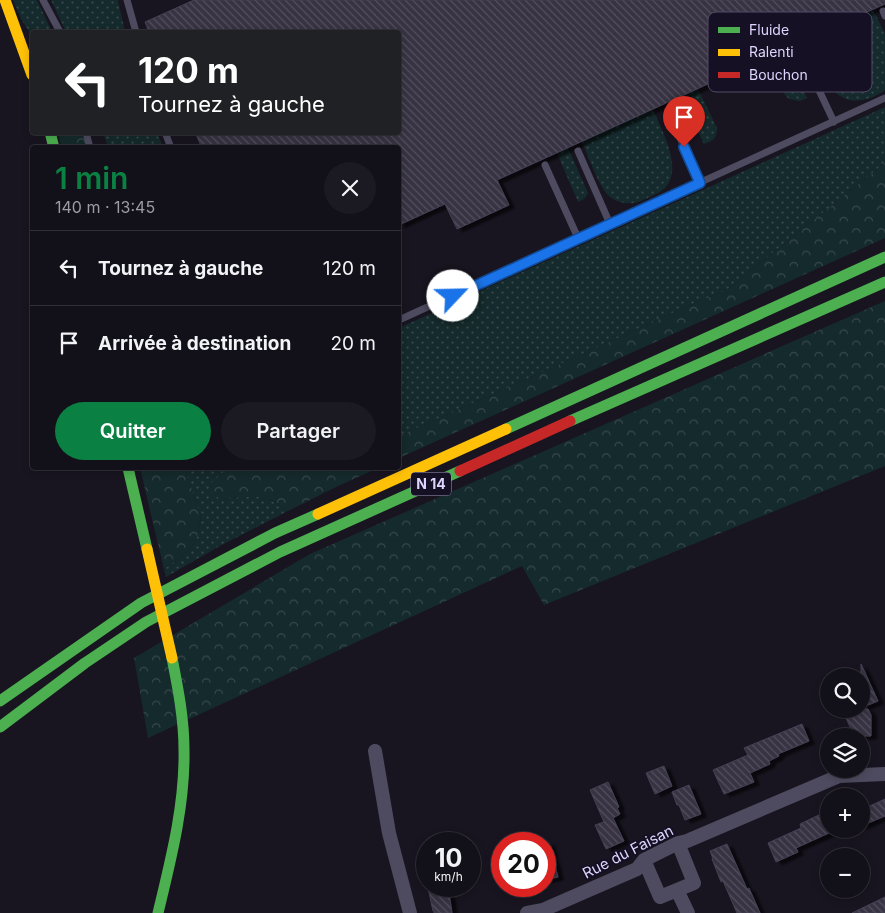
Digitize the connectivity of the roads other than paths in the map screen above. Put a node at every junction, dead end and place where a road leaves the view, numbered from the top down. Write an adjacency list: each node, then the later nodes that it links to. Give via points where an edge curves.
1 (5, 0): 6 (main road)
2 (43, 0): 4 (lane)
3 (127, 0): 5 (lane)
4 (59, 30)
5 (135, 30)
6 (30, 69)
7 (820, 92): 10 (lane)
8 (885, 98): 10 (lane)
9 (668, 111): 13 (lane)
10 (834, 122): 13 (lane)
11 (578, 151): 14 (lane)
12 (545, 165): 15 (lane)
13 (700, 183): 14 (lane)
14 (610, 224): 15 (lane)
15 (578, 238): 18 (lane)
16 (885, 257): 20 (main road, N 14, via 275,533 141,603)
17 (885, 282): 21 (main road, N 14, via 280,552 146,622)
18 (401, 319)
19 (128, 470): 27 (main road, bridge, via 172,658 180,703 184,761 176,837)
20 (0, 701)
21 (0, 727)
22 (374, 751): 28 (street, via 389,832)
23 (885, 774): 24 (street, Rue du Faisan, via 839,776)
24 (682, 842): 25 (street, Rue du Faisan); 26 (street, via 694,883)
25 (644, 860): 26 (street, via 660,897); 29 (street, Rue du Faisan, via 637,869 543,910)
26 (677, 890): 30 (street)
27 (158, 913)
28 (410, 913)
29 (527, 913)
30 (688, 913)

